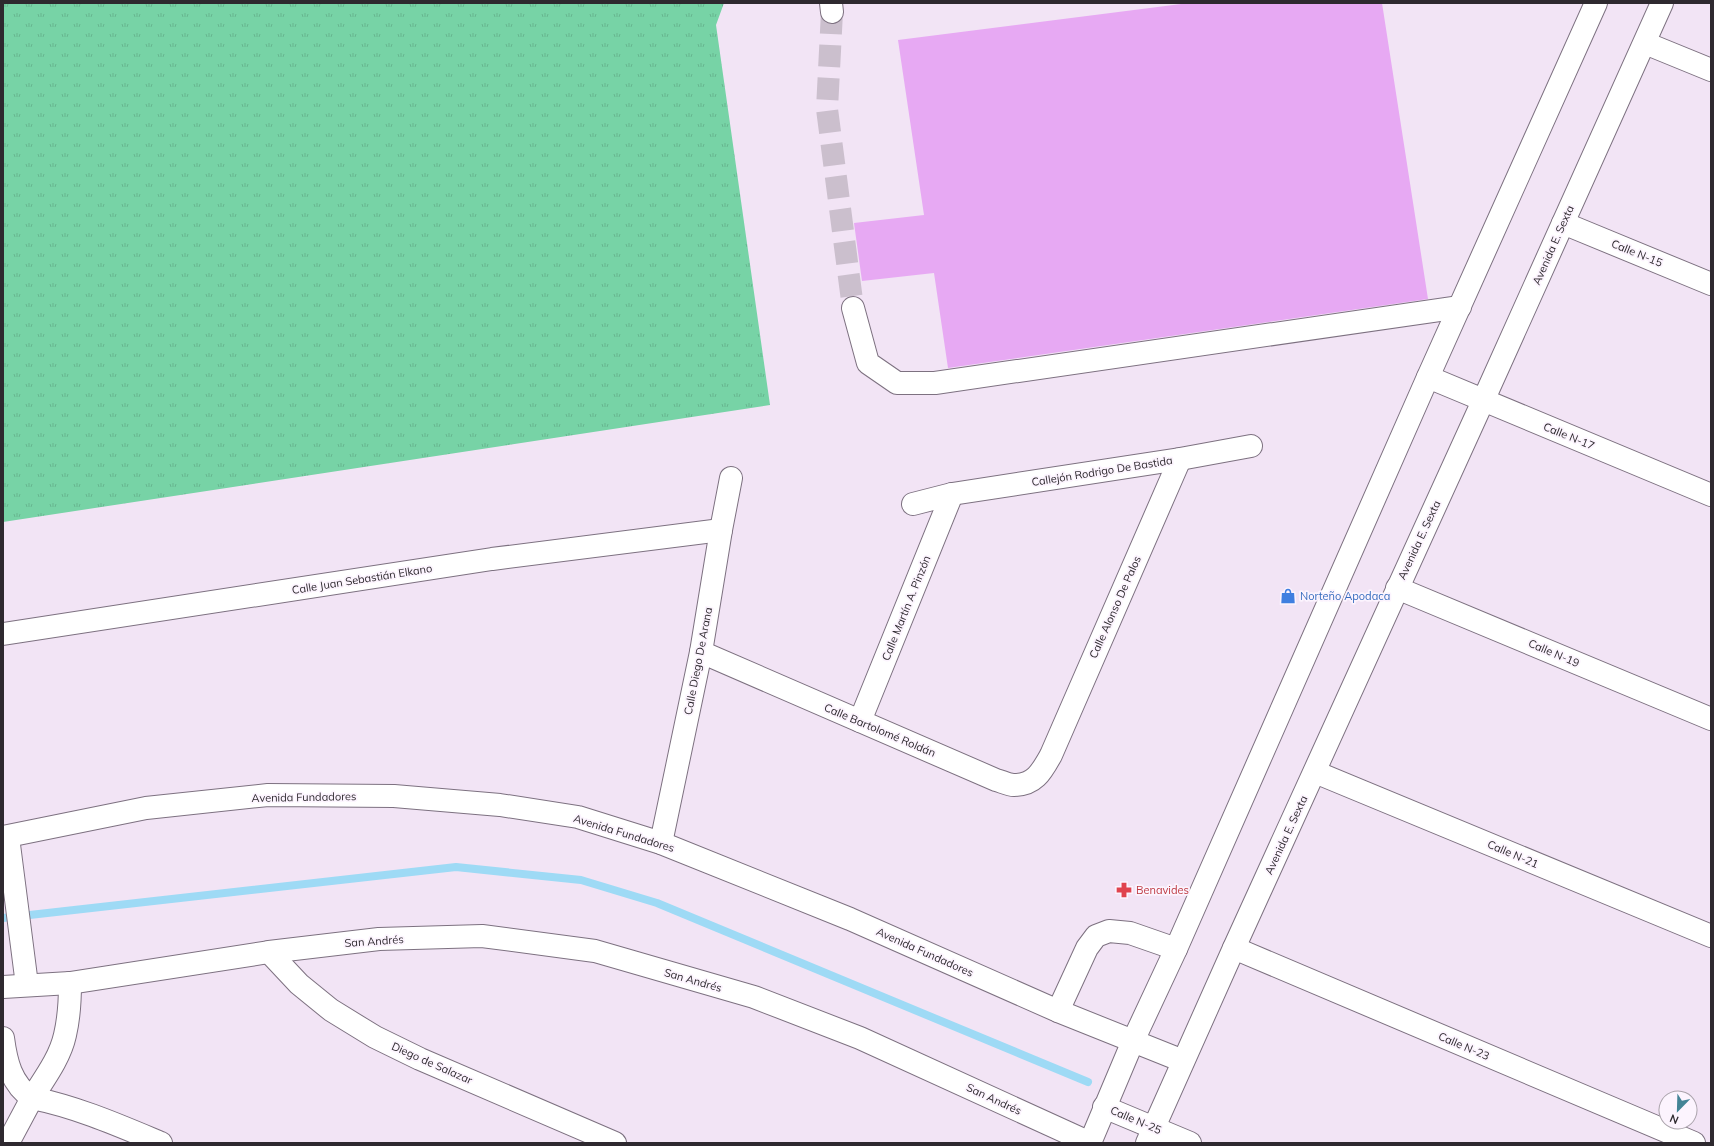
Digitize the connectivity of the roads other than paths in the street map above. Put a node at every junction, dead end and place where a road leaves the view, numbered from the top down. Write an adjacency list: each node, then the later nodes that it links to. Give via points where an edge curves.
1 (1596, 3): 7 (street)
2 (1662, 3): 3 (street, Avenida E. Sexta)
3 (1645, 43): 4 (street); 5 (street, Avenida E. Sexta)
4 (1711, 70)
5 (1563, 223): 6 (street, Calle N-15); 10 (street, Avenida E. Sexta)
6 (1711, 284)
7 (1460, 307): 8 (street, via 935,383 897,383 868,363); 9 (street)
8 (853, 308)
9 (1428, 377): 10 (street, Calle N-17); 29 (street)
10 (1483, 401): 15 (street, Calle N-17); 18 (street, Avenida E. Sexta)
11 (1251, 446): 12 (street, Callejón Rodrigo De Bastida)
12 (1180, 459): 14 (street, Callejón Rodrigo De Bastida); 23 (street, Calle Alonso De Palos)
13 (732, 478): 17 (street, Calle Diego De Arana)
14 (952, 494): 16 (street, Callejón Rodrigo De Bastida); 22 (street, Calle Martín A. Pinzón)
15 (1711, 495)
16 (913, 504)
17 (721, 530): 19 (street, Calle Juan Sebastián Elkano, via 492,559); 20 (street, Calle Diego De Arana)
18 (1397, 588): 21 (street, Calle N-19); 24 (street, Avenida E. Sexta)
19 (3, 634)
20 (701, 652): 22 (street, Calle Bartolomé Roldán); 26 (street, Calle Diego De Arana)
21 (1711, 718)
22 (860, 721): 23 (street, Calle Bartolomé Roldán, via 996,780 1014,785 1029,781 1040,774)
23 (1051, 755)
24 (1314, 772): 27 (street, Calle N-21); 28 (street, Avenida E. Sexta)
25 (5, 837): 26 (street, Avenida Fundadores, via 146,808 268,795 387,796 500,805 578,817); 32 (street)
26 (661, 843): 34 (street, Avenida Fundadores, via 850,919)
27 (1711, 936)
28 (1234, 948): 37 (street, Avenida E. Sexta); 46 (street, Calle N-23)
29 (1176, 949): 34 (street, via 1130,933 1109,931 1096,936 1087,948); 36 (street)
30 (269, 952): 31 (street); 43 (street, Diego de Salazar, via 299,984 331,1010 375,1038); 44 (street, San Andrés, via 379,939 482,936 595,951 754,997 853,1036)
31 (70, 983): 32 (street); 38 (street, via 65,1037)
32 (27, 985): 33 (street)
33 (3, 987)
34 (1058, 1011): 36 (street, Avenida Fundadores)
35 (3, 1038): 38 (street, via 6,1059 12,1075 23,1092)
36 (1133, 1041): 37 (street, Avenida Fundadores); 39 (street)
37 (1183, 1062): 40 (street, Avenida E. Sexta)
38 (32, 1098): 41 (street); 42 (street, via 91,1114)
39 (1104, 1107): 40 (street, Calle N-25); 44 (street)
40 (1150, 1135): 45 (street, Calle N-25)
41 (8, 1143)
42 (161, 1143)
43 (615, 1143)
44 (1090, 1143)
45 (1190, 1143)
46 (1694, 1143)

